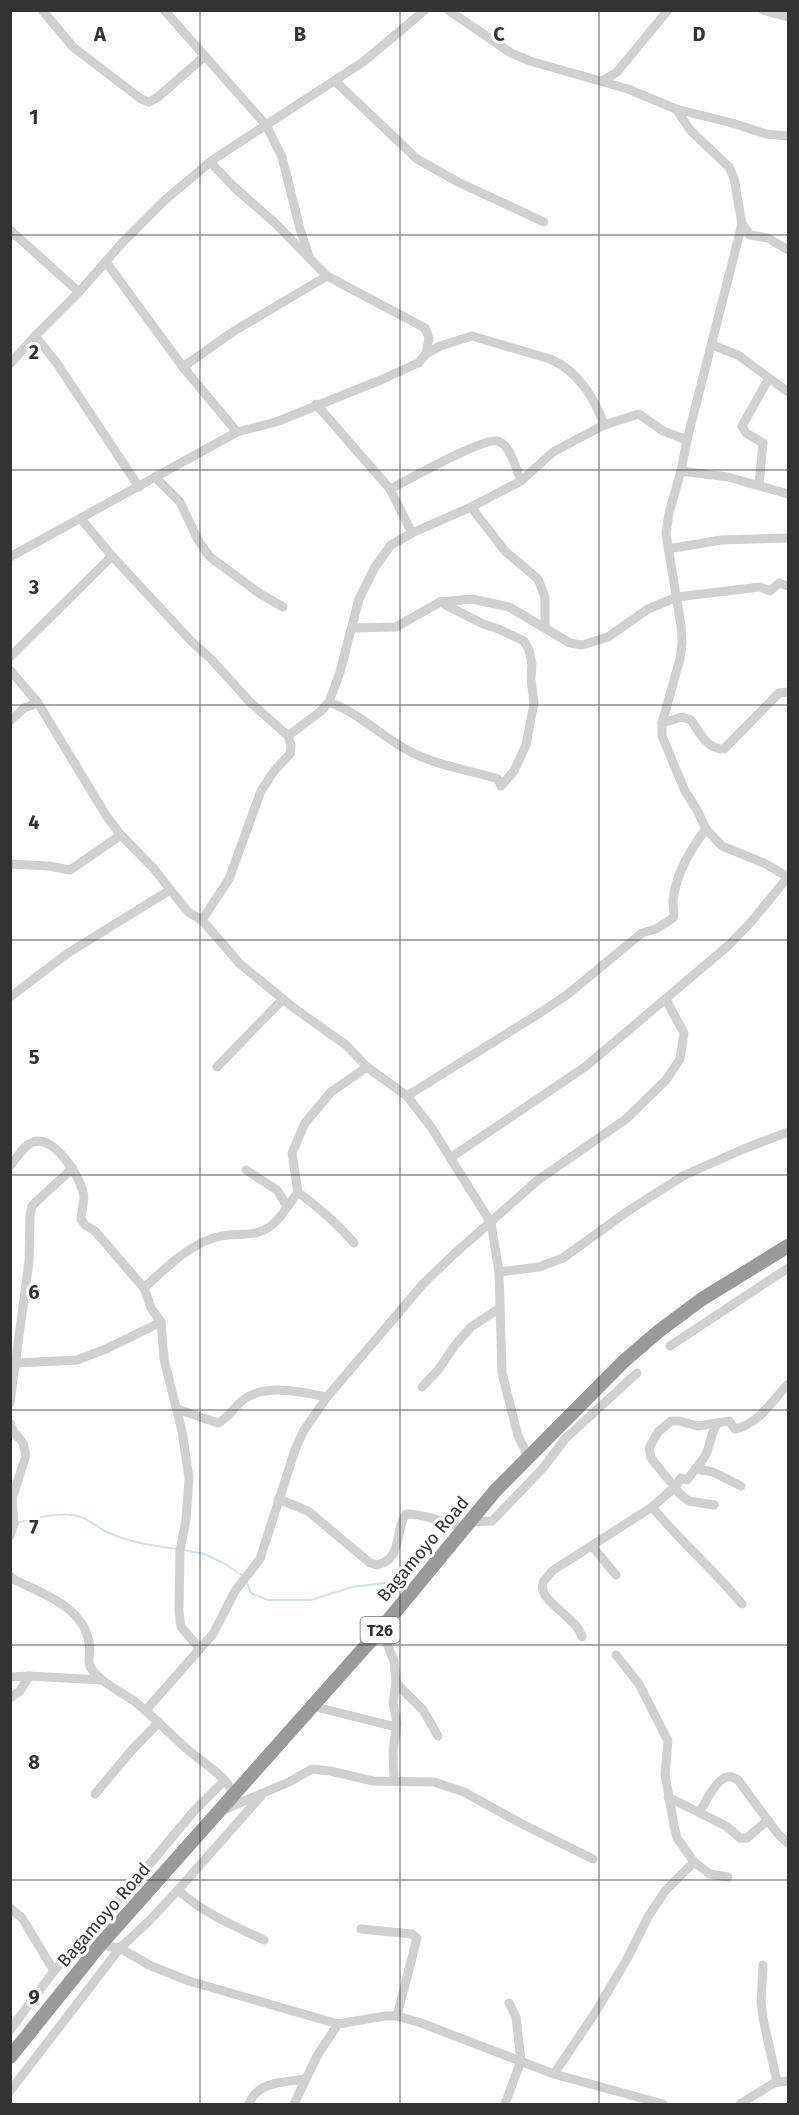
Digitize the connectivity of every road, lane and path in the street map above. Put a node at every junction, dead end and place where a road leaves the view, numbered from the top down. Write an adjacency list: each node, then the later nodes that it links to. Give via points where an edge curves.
1 (42, 10): 8 (street, via 73,47 149,102)
2 (425, 10): 10 (street)
3 (448, 10): 9 (street, via 511,53)
4 (668, 10): 9 (street, via 617,72)
5 (763, 10): 7 (street)
6 (166, 11): 8 (street)
7 (789, 17)
8 (205, 56): 12 (street)
9 (602, 81): 11 (street)
10 (336, 82): 12 (street); 15 (street, via 417,159)
11 (676, 109): 13 (street, via 766,134); 16 (street, via 691,131 729,167)
12 (266, 125): 14 (street); 19 (street, via 282,157)
13 (789, 136)
14 (210, 162): 19 (street); 20 (street, via 166,199)
15 (544, 222)
16 (742, 224): 18 (street, via 750,235 768,238); 24 (street)
17 (10, 230): 22 (street)
18 (789, 250)
19 (309, 258): 21 (street)
20 (106, 262): 22 (street); 27 (street)
21 (327, 276): 25 (street, via 425,328 429,338); 27 (street, via 242,326)
22 (79, 292): 23 (street)
23 (35, 336): 26 (street); 38 (street, via 57,362)
24 (712, 345): 28 (street, via 738,355); 33 (street)
25 (426, 354): 30 (street, via 401,371); 31 (street, via 472,336 559,362 586,389)
26 (10, 364)
27 (183, 367): 32 (street)
28 (768, 378): 29 (street); 37 (street, via 742,426 763,443)
29 (789, 392)
30 (316, 404): 32 (street, via 276,422); 39 (street)
31 (604, 424): 33 (street, via 639,414 663,431); 36 (street, via 553,452)
32 (237, 432): 35 (street)
33 (687, 440): 34 (street)
34 (681, 471): 37 (street); 45 (street, via 669,513)
35 (155, 477): 38 (street); 51 (street, via 180,502 210,557)
36 (521, 481): 39 (street, via 505,445 496,441 462,453); 41 (street)
37 (759, 484): 40 (street)
38 (139, 487): 42 (street)
39 (390, 489): 43 (street)
40 (789, 494)
41 (471, 507): 43 (street); 52 (street, via 505,551 538,579 545,597)
42 (81, 519): 46 (street); 47 (street)
43 (412, 533): 53 (street, via 391,545 375,567 359,599)
44 (789, 538): 45 (street, via 720,540)
45 (668, 549): 49 (street)
46 (112, 556): 54 (street); 61 (street, via 249,702)
47 (10, 557)
48 (789, 586): 49 (street, via 779,583 770,591 760,587)
49 (677, 597): 52 (street, via 648,609 608,637 582,645 570,643); 60 (street, via 682,643)
50 (440, 602): 52 (street, via 486,600 509,607); 53 (street, via 396,627); 57 (street, via 524,641 529,650 534,703 526,745 514,771 501,786 498,778 416,754 351,711)
51 (283, 608)
52 (545, 627)
53 (353, 628): 57 (street)
54 (10, 657)
55 (10, 670): 58 (street)
56 (789, 692): 60 (street, via 778,693 724,749 708,745 687,718)
57 (329, 702): 61 (street)
58 (38, 703): 59 (street, via 24,708); 63 (street)
59 (10, 721)
60 (662, 723): 62 (street, via 662,736 670,756)
61 (288, 736): 66 (street, via 290,754 261,791 229,879)
62 (706, 829): 69 (street, via 722,846 788,877 729,945); 72 (street, via 679,875 673,918 642,933 543,1011)
63 (121, 835): 64 (street, via 70,870); 65 (street)
64 (10, 864)
65 (170, 890): 66 (street, via 188,912); 67 (street, via 68,953)
66 (202, 920): 68 (street, via 240,964)
67 (10, 997)
68 (283, 999): 70 (street); 71 (street, via 346,1046)
69 (666, 1000): 74 (street, via 585,1068); 80 (street, via 684,1033 680,1059 666,1080 626,1119 538,1180)
70 (217, 1067)
71 (367, 1067): 72 (street); 78 (street, via 331,1092 305,1123 292,1153)
72 (407, 1096): 74 (street)
73 (789, 1132): 84 (street, via 683,1176 563,1258 538,1267)
74 (450, 1158): 80 (street)
75 (10, 1166): 76 (street, via 26,1147 43,1142)
76 (73, 1168): 86 (street, via 84,1194 81,1220); 89 (street, via 32,1206 29,1262)
77 (246, 1170): 79 (street, via 277,1190)
78 (298, 1192): 79 (street); 81 (street, via 328,1215)
79 (287, 1206): 86 (street, via 276,1221 259,1232 216,1237 199,1245)
80 (491, 1223): 84 (street); 95 (street, via 423,1284)
81 (354, 1243)
82 (789, 1246): 83 (highway, Bagamoyo Road / T26)
83 (773, 1256): 85 (street); 100 (highway, Bagamoyo Road / T26, via 702,1299 659,1331 624,1361)
84 (499, 1272): 87 (street)
85 (787, 1272): 90 (street)
86 (144, 1288): 88 (street)
87 (500, 1308): 94 (street, via 471,1327); 101 (street, via 502,1373 518,1436)
88 (161, 1322): 91 (street, via 77,1360); 97 (street, via 164,1359)
89 (14, 1345): 91 (street)
90 (670, 1346)
91 (17, 1363): 96 (street)
92 (637, 1373): 100 (street)
93 (789, 1384): 99 (street, via 744,1428 735,1429 729,1421)
94 (422, 1387)
95 (327, 1397): 97 (street, via 284,1390 256,1394 218,1423); 105 (street, via 304,1430)
96 (10, 1403)
97 (177, 1410): 116 (street, via 189,1478 180,1550 179,1611 182,1627)
98 (10, 1423): 109 (street, via 26,1455 12,1499 14,1523)
99 (717, 1424): 102 (street, via 705,1456); 104 (street, via 698,1426 671,1421 658,1432 649,1448 651,1458)
100 (559, 1435): 101 (highway, Bagamoyo Road / T26); 108 (street, via 543,1468 492,1521)
101 (528, 1456): 108 (highway, Bagamoyo Road / T26)
102 (695, 1469): 103 (street, via 713,1472); 104 (street)
103 (741, 1486)
104 (675, 1487): 106 (street, via 689,1501); 107 (street)
105 (278, 1499): 108 (street, via 308,1510 377,1566 396,1548 401,1521 406,1515); 116 (street, via 260,1559 235,1591 219,1625)
106 (714, 1505)
107 (651, 1507): 110 (street); 113 (street)
108 (466, 1526): 114 (highway, Bagamoyo Road / T26)
109 (10, 1536)
110 (592, 1546): 111 (street); 115 (street, via 552,1571 543,1582 542,1592 575,1622)
111 (616, 1575)
112 (10, 1576): 120 (street, via 71,1611 89,1641 88,1665)
113 (742, 1604)
114 (381, 1629): 121 (street, via 394,1661); 123 (highway, Bagamoyo Road / T26)
115 (582, 1637)
116 (200, 1649): 124 (street)
117 (616, 1655): 133 (street, via 639,1684 668,1741 664,1774)
118 (29, 1676): 119 (street); 120 (street); 122 (street)
119 (10, 1677)
120 (101, 1680): 124 (street)
121 (396, 1683): 126 (street); 127 (street, via 423,1710)
122 (10, 1698)
123 (312, 1706): 126 (street); 132 (highway, Bagamoyo Road / T26)
124 (146, 1710): 125 (street)
125 (159, 1722): 129 (street); 131 (street)
126 (396, 1727): 128 (street)
127 (438, 1736)
128 (394, 1780): 130 (street, via 312,1769); 138 (street, via 434,1782 464,1792)
129 (224, 1781): 132 (street); 148 (street)
130 (263, 1793): 135 (street); 141 (street)
131 (95, 1794)
132 (232, 1795): 135 (highway, Bagamoyo Road / T26)
133 (668, 1797): 134 (street); 139 (street, via 677,1838)
134 (700, 1811): 136 (street, via 740,1838 747,1838); 136 (street, via 720,1780 733,1777)
135 (215, 1814): 145 (highway, Bagamoyo Road / T26)
136 (768, 1820): 137 (street)
137 (789, 1843)
138 (593, 1859)
139 (694, 1862): 140 (street, via 710,1874); 155 (street, via 665,1891 595,2013)
140 (728, 1877)
141 (178, 1890): 144 (street, via 214,1917); 146 (street)
142 (10, 1908): 148 (street, via 22,1918)
143 (361, 1929): 150 (street, via 412,1934 417,1938)
144 (264, 1940)
145 (100, 1945): 146 (street); 153 (highway, Bagamoyo Road / T26)
146 (120, 1948): 151 (street, via 189,1981); 159 (street)
147 (763, 1965): 158 (street, via 761,2002)
148 (54, 1971): 152 (street)
149 (510, 2003): 154 (street, via 516,2017)
150 (397, 2016): 151 (street); 154 (street)
151 (338, 2024): 156 (street)
152 (12, 2026)
153 (10, 2057)
154 (521, 2061): 155 (street); 163 (street)
155 (554, 2074): 164 (street)
156 (306, 2079): 161 (street, via 265,2087 252,2095); 162 (street)
157 (789, 2081): 158 (street)
158 (777, 2082): 160 (street)
159 (10, 2091)
160 (758, 2093): 165 (street); 166 (street)
161 (249, 2104)
162 (294, 2104)
163 (505, 2104)
164 (663, 2104)
165 (740, 2104)
166 (760, 2104)

